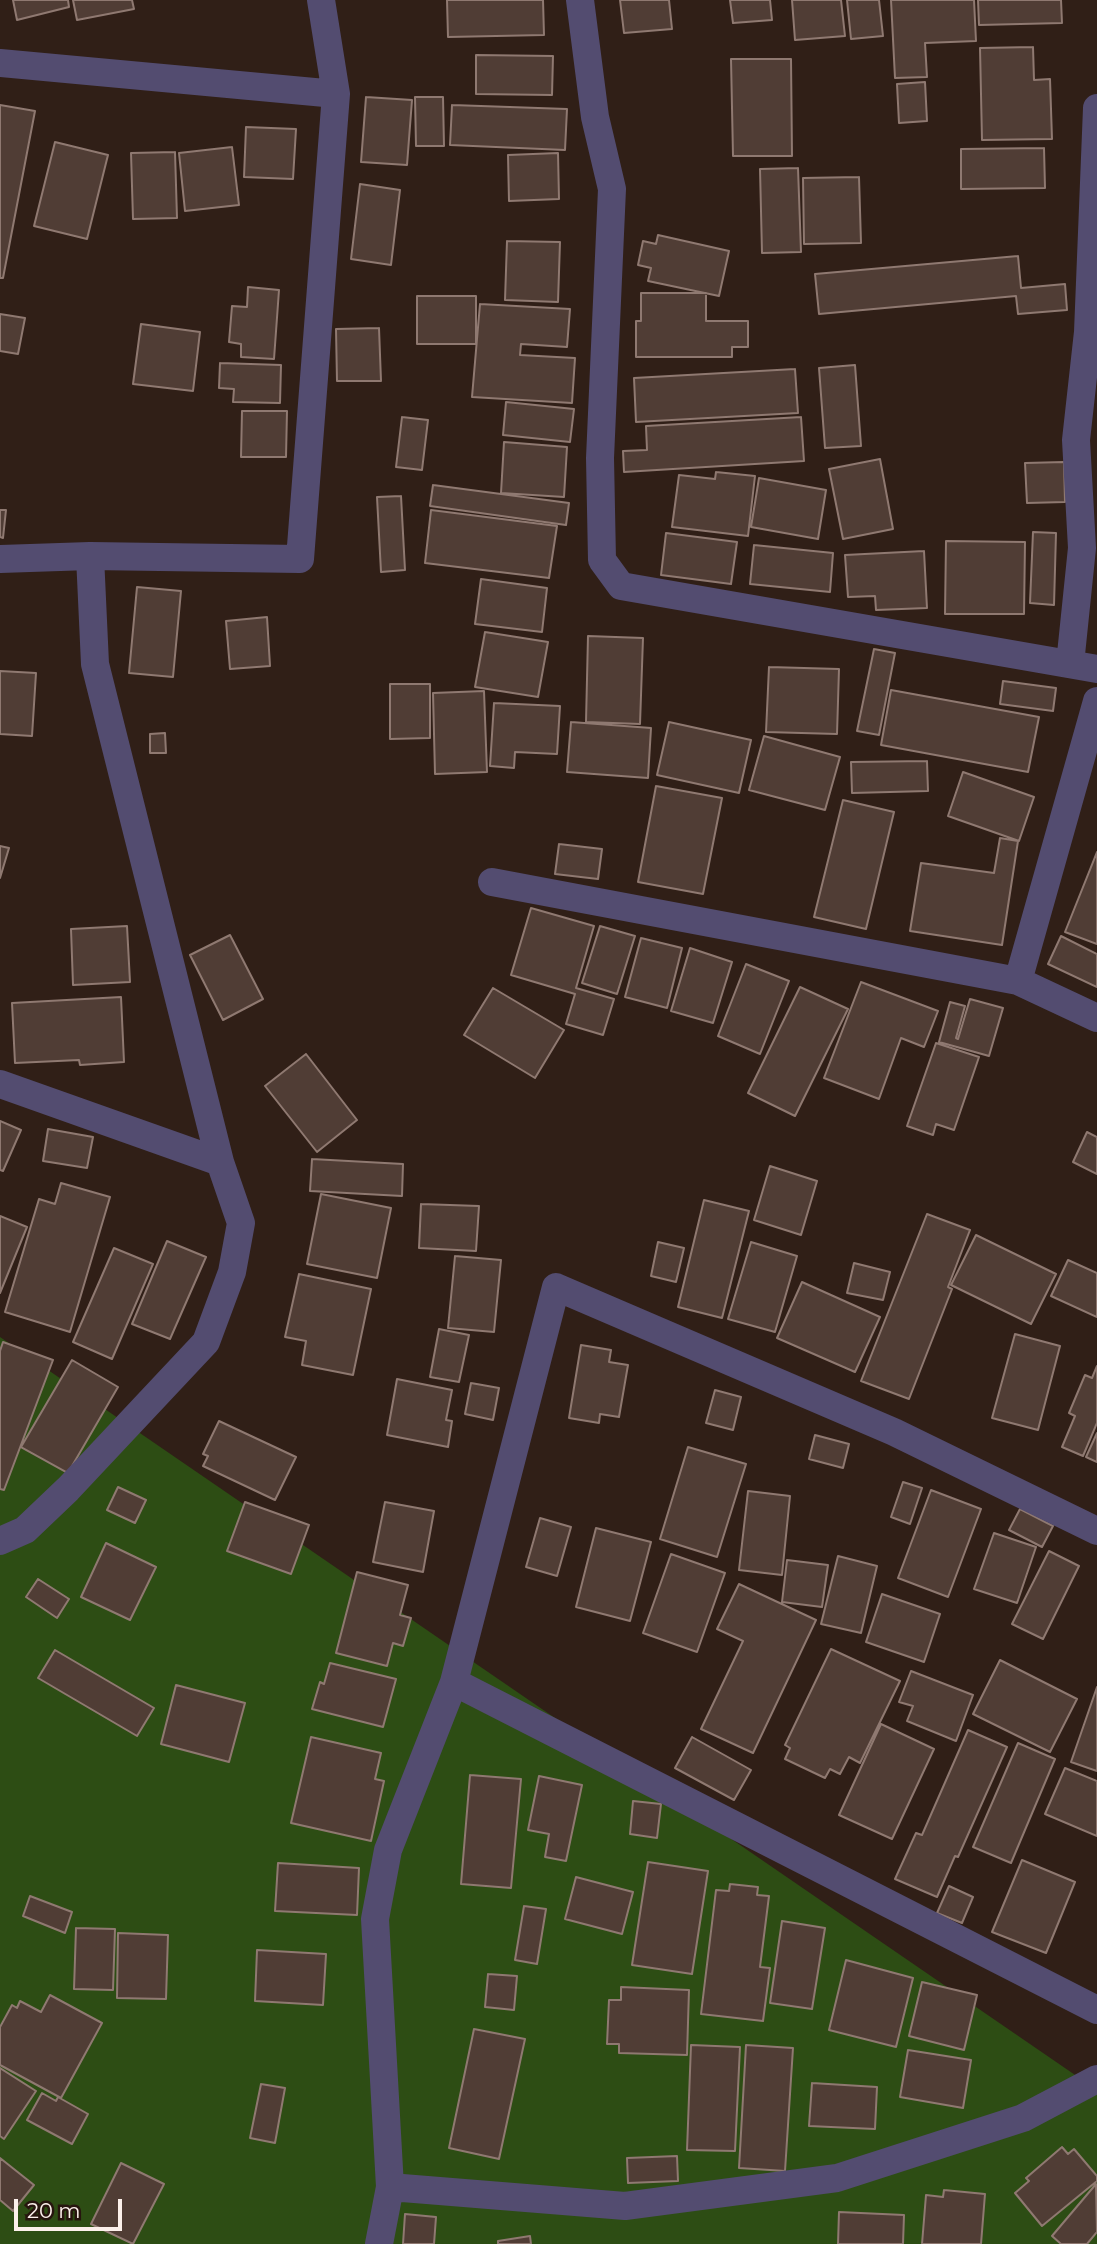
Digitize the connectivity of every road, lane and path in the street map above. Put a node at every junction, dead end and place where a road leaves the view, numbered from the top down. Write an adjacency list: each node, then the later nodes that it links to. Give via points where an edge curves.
1 (321, 0): 4 (street)
2 (580, 0): 9 (street, via 595,117 612,189 600,458 601,560 621,586)
3 (0, 63): 4 (street)
4 (336, 94): 7 (street, via 300,559)
5 (1097, 108): 6 (street)
6 (1093, 331): 9 (street, via 1076,440 1082,548)
7 (90, 556): 8 (street); 16 (street, via 95,664)
8 (0, 559)
9 (1070, 664): 10 (street)
10 (1097, 669)
11 (1097, 701): 13 (street)
12 (492, 883): 13 (street)
13 (1018, 981): 14 (street)
14 (1097, 1018)
15 (0, 1084): 16 (street)
16 (220, 1161): 18 (street, via 240,1223 232,1272 206,1342 68,1489 25,1530)
17 (1097, 1531): 19 (street, via 894,1432 556,1287)
18 (0, 1541)
19 (454, 1682): 20 (street); 22 (street, via 388,1850 375,1919)
20 (1097, 2010)
21 (1097, 2079): 22 (street, via 1023,2118 837,2178 625,2206)
22 (390, 2187): 23 (street)
23 (379, 2244)

